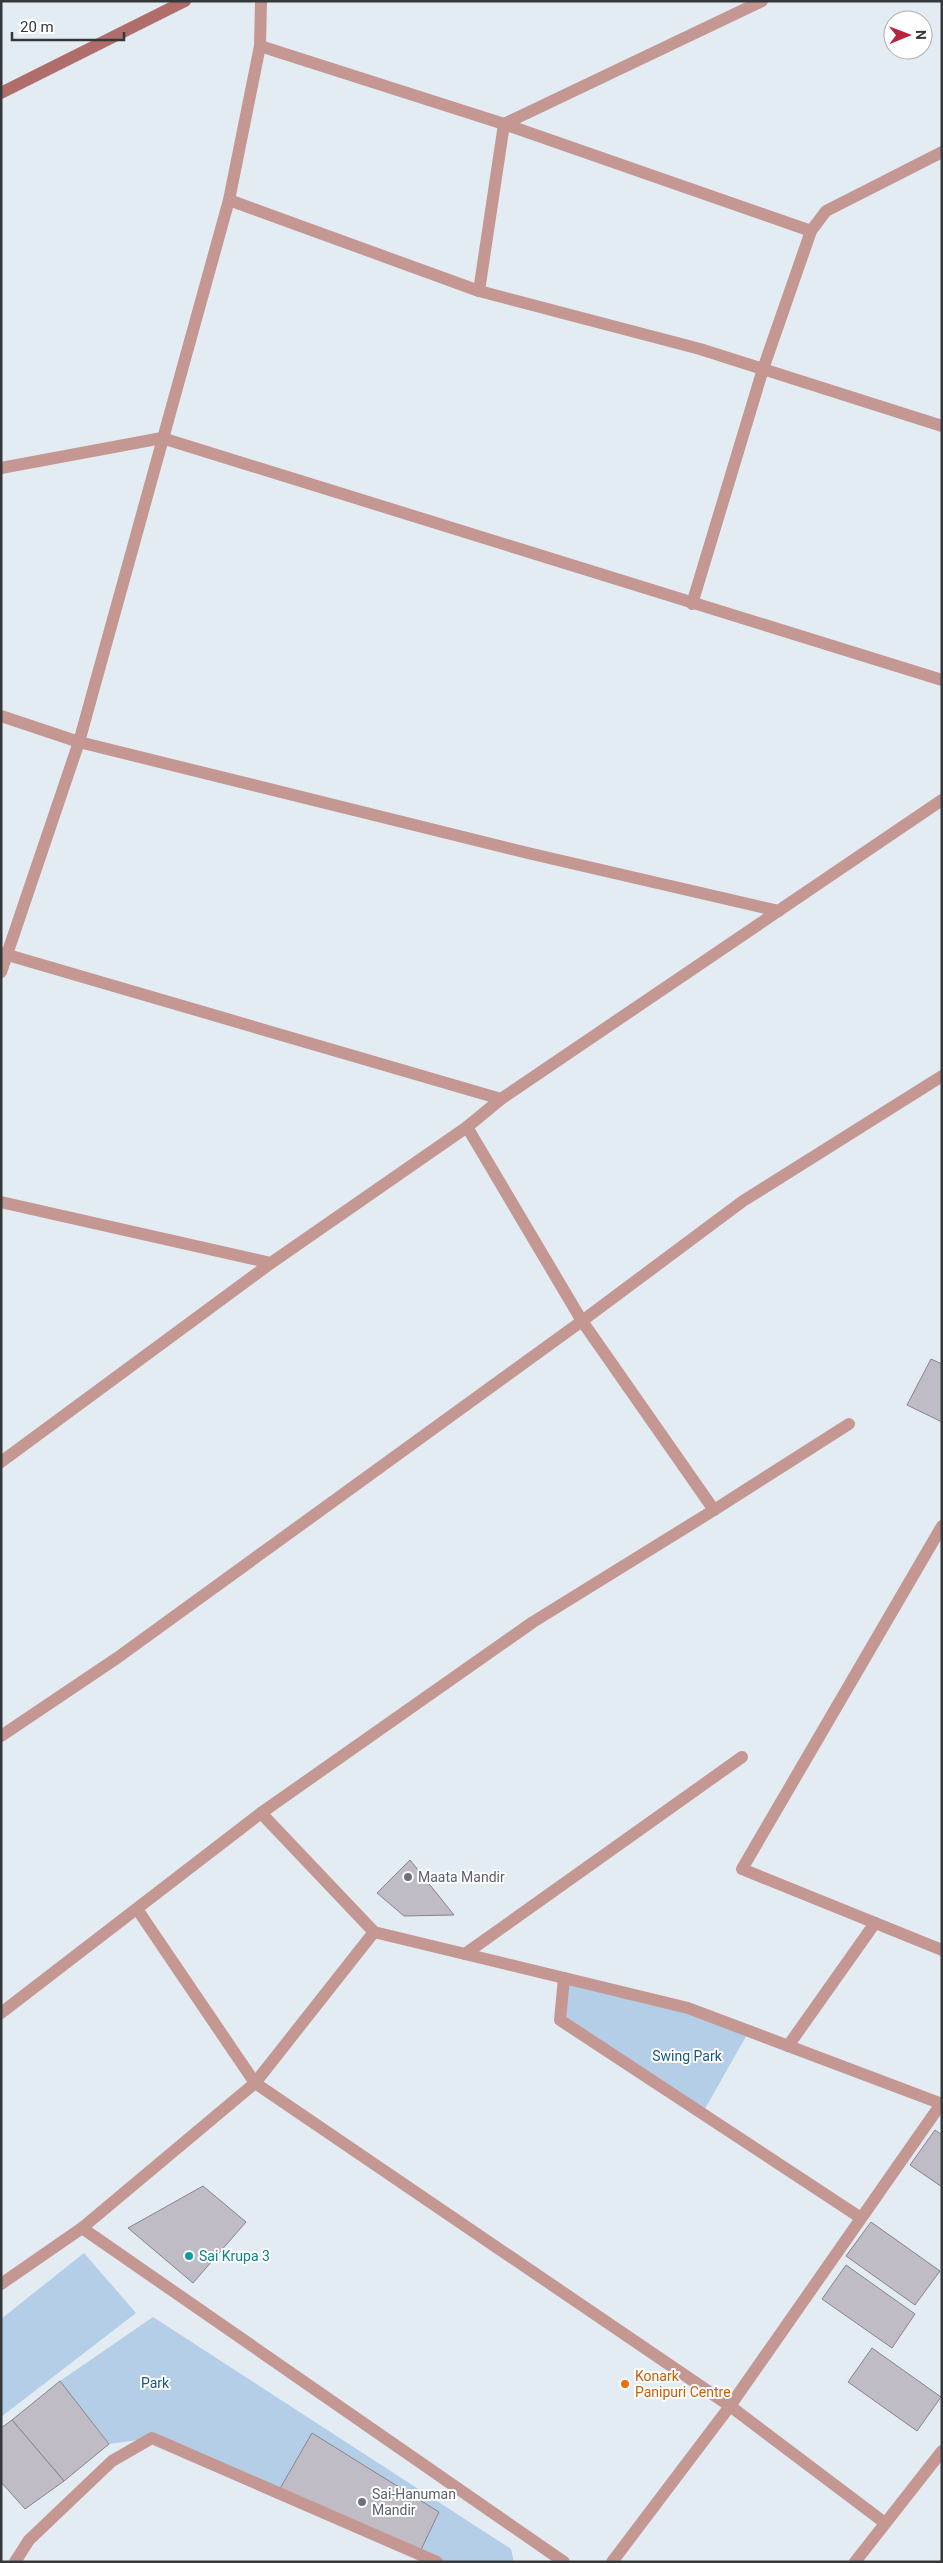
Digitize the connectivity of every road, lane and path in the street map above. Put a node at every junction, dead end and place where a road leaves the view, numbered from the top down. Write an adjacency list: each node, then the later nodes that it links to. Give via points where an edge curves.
1 (184, 1): 5 (street)
2 (261, 1): 4 (street)
3 (762, 1): 6 (street)
4 (260, 46): 6 (street); 8 (street)
5 (1, 93)
6 (504, 124): 9 (street); 10 (street)
7 (940, 155): 9 (street, via 826,212)
8 (229, 200): 10 (street); 13 (street)
9 (811, 230): 11 (street)
10 (479, 291): 11 (street, via 700,349)
11 (763, 369): 12 (street); 15 (street)
12 (942, 426)
13 (162, 438): 14 (street); 15 (street); 18 (street)
14 (1, 468)
15 (692, 604): 16 (street)
16 (942, 680)
17 (1, 716): 18 (street)
18 (79, 742): 20 (street, via 532,854); 21 (street)
19 (942, 800): 20 (street)
20 (779, 910): 24 (street)
21 (4, 954): 22 (street); 24 (street)
22 (1, 972)
23 (942, 1076): 28 (street, via 743,1201)
24 (501, 1099): 25 (street)
25 (467, 1127): 27 (street); 28 (street)
26 (1, 1202): 27 (street)
27 (271, 1263): 30 (street)
28 (582, 1321): 31 (street); 33 (street, via 117,1658)
29 (849, 1424): 31 (street)
30 (1, 1462)
31 (714, 1510): 35 (street, via 532,1622)
32 (942, 1526): 37 (street, via 742,1869)
33 (1, 1736)
34 (742, 1757): 40 (street)
35 (261, 1813): 36 (street); 38 (street)
36 (137, 1909): 42 (street); 44 (street)
37 (875, 1923): 39 (street); 43 (street)
38 (374, 1932): 40 (street); 44 (street)
39 (942, 1950)
40 (465, 1954): 41 (street)
41 (564, 1978): 43 (street, via 688,2008); 46 (street, via 560,2020)
42 (1, 2013)
43 (788, 2046): 45 (street)
44 (255, 2083): 47 (street); 49 (street)
45 (941, 2104): 46 (street)
46 (861, 2218): 49 (street)
47 (82, 2228): 48 (street); 54 (street)
48 (1, 2284)
49 (730, 2406): 51 (street); 55 (street)
50 (942, 2451): 51 (street)
51 (885, 2523): 56 (street)
52 (15, 2562): 53 (street, via 30,2540 112,2461 152,2438)
53 (437, 2562)
54 (564, 2562)
55 (612, 2562)
56 (855, 2562)

